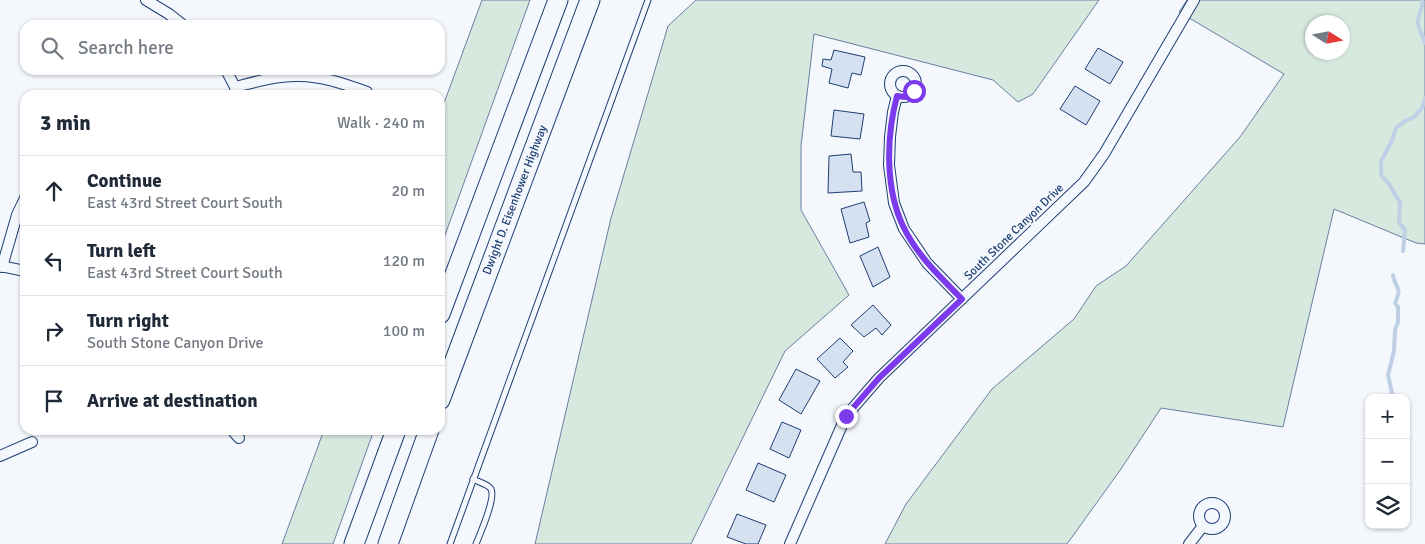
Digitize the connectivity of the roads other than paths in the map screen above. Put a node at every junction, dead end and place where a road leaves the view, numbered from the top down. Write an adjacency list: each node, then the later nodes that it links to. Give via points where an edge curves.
1 (146, 0): 6 (street)
2 (558, 0): 16 (highway)
3 (590, 0): 17 (highway, Dwight D. Eisenhower Highway)
4 (648, 0): 24 (lane)
5 (1194, 0): 15 (street, South Stone Canyon Drive, via 1104,154 1084,182)
6 (176, 20)
7 (228, 75): 8 (street)
8 (236, 90)
9 (239, 90): 10 (street, via 276,78 296,76 343,83)
10 (362, 90)
11 (897, 96): 15 (street, via 889,165 894,203 904,229 927,263)
12 (20, 209): 13 (street)
13 (1, 267): 14 (street)
14 (20, 270)
15 (962, 299): 30 (street, South Stone Canyon Drive, via 879,378 846,416)
16 (445, 301)
17 (445, 387)
18 (236, 435): 21 (street)
19 (394, 435): 26 (highway)
20 (427, 435): 27 (highway)
21 (239, 438)
22 (32, 442): 23 (street)
23 (0, 456)
24 (473, 479): 28 (lane); 29 (lane, via 491,489 492,495)
25 (1203, 526): 31 (street)
26 (354, 544)
27 (388, 544)
28 (450, 544)
29 (476, 544)
30 (790, 544)
31 (1189, 544)

